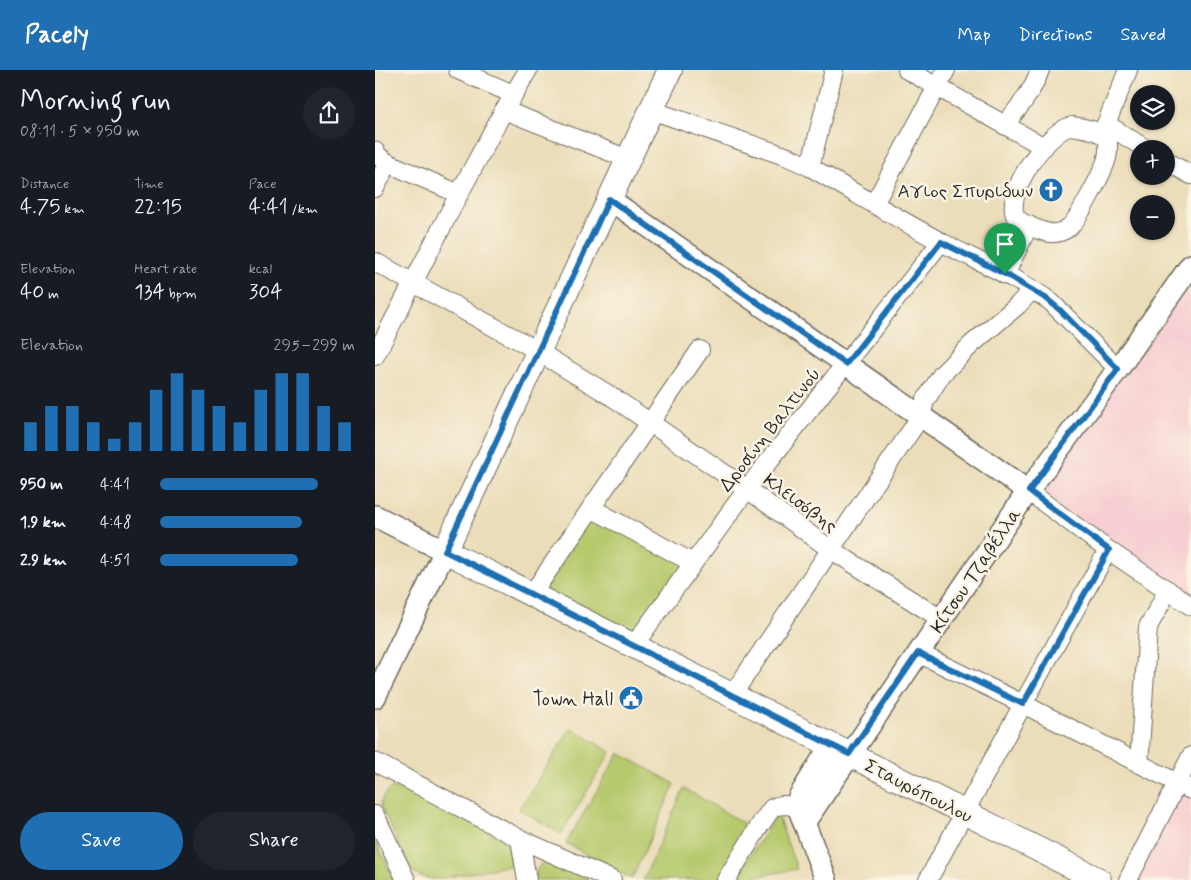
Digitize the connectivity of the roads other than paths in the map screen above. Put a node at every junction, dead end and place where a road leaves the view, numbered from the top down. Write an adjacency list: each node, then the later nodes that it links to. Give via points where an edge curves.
1 (458, 70): 10 (street)
2 (528, 70): 10 (street)
3 (670, 70): 12 (main road)
4 (834, 70): 20 (street)
5 (907, 70): 9 (street)
6 (946, 70): 9 (street)
7 (1039, 70): 13 (street, via 1029,94)
8 (1129, 70): 14 (street)
9 (937, 88): 13 (street); 25 (street)
10 (513, 94): 11 (street)
11 (504, 110): 18 (street); 23 (street)
12 (651, 110): 18 (main road); 20 (street)
13 (1005, 125): 16 (street)
14 (1104, 129): 15 (street); 16 (street, via 1069,127); 26 (street, via 1109,148 1107,157 1087,201 1070,226 1053,234)
15 (1130, 141)
16 (1044, 146): 26 (street, via 1023,176 1013,200 1016,215)
17 (381, 157): 22 (street); 23 (street)
18 (628, 159): 24 (main road)
19 (1175, 166): 21 (street)
20 (810, 167): 25 (street)
21 (1191, 175)
22 (375, 188)
23 (459, 194): 31 (street)
24 (609, 199): 34 (main road); 36 (street)
25 (874, 204): 27 (street)
26 (1029, 225): 30 (street)
27 (941, 242): 30 (street); 36 (street, Δροσίνη Βαλτινού)
28 (375, 262): 31 (street, Κλεισόβης)
29 (1191, 265): 37 (street, Κίτσου Τζαβέλλα)
30 (1005, 274): 32 (street)
31 (413, 282): 34 (street, Κλεισόβης); 35 (street)
32 (1032, 290): 37 (street, via 1061,311); 38 (street, via 942,374 925,401)
33 (700, 350): 39 (street)
34 (538, 351): 39 (street, Κλεισόβης); 46 (main road)
35 (375, 356)
36 (846, 364): 38 (street); 40 (street, Δροσίνη Βαλτινού)
37 (1118, 369): 41 (street, Κίτσου Τζαβέλλα)
38 (921, 416): 41 (street); 44 (street)
39 (650, 423): 40 (street, Κλεισόβης); 42 (street)
40 (747, 490): 44 (street, Κλεισόβης); 47 (street, Δροσίνη Βαλτινού)
41 (1029, 491): 45 (street); 51 (street, Κίτσου Τζαβέλλα)
42 (591, 508): 47 (street); 49 (street)
43 (375, 516): 46 (street)
44 (830, 549): 51 (street, Κλεισόβης); 54 (street)
45 (1109, 550): 48 (street); 56 (street)
46 (445, 551): 49 (main road, Σταυρόπουλου); 55 (street)
47 (693, 563): 52 (street, Δροσίνη Βαλτινού)
48 (1168, 590): 50 (street); 60 (street, via 1148,628)
49 (532, 594): 52 (main road, Σταυρόπουλου)
50 (1191, 606)
51 (941, 619): 53 (street, Κίτσου Τζαβέλλα)
52 (634, 645): 54 (main road, Σταυρόπουλου)
53 (918, 653): 56 (street); 57 (street, Κίτσου Τζαβέλλα)
54 (731, 695): 57 (main road, Σταυρόπουλου)
55 (375, 697)
56 (1023, 704): 60 (street); 63 (street)
57 (840, 750): 62 (street, Κίτσου Τζαβέλλα); 63 (main road, Σταυρόπουλου)
58 (1191, 756): 61 (street)
59 (375, 762): 65 (street)
60 (1139, 764): 61 (street)
61 (1184, 787): 73 (street)
62 (800, 814): 69 (street, via 783,805 772,808); 70 (street)
63 (964, 814): 71 (street); 72 (main road, Σταυρόπουλου)
64 (375, 815): 66 (street)
65 (520, 839): 67 (street); 68 (street)
66 (406, 880)
67 (527, 880)
68 (613, 880)
69 (726, 880)
70 (825, 880)
71 (928, 880)
72 (1099, 880)
73 (1128, 880)

